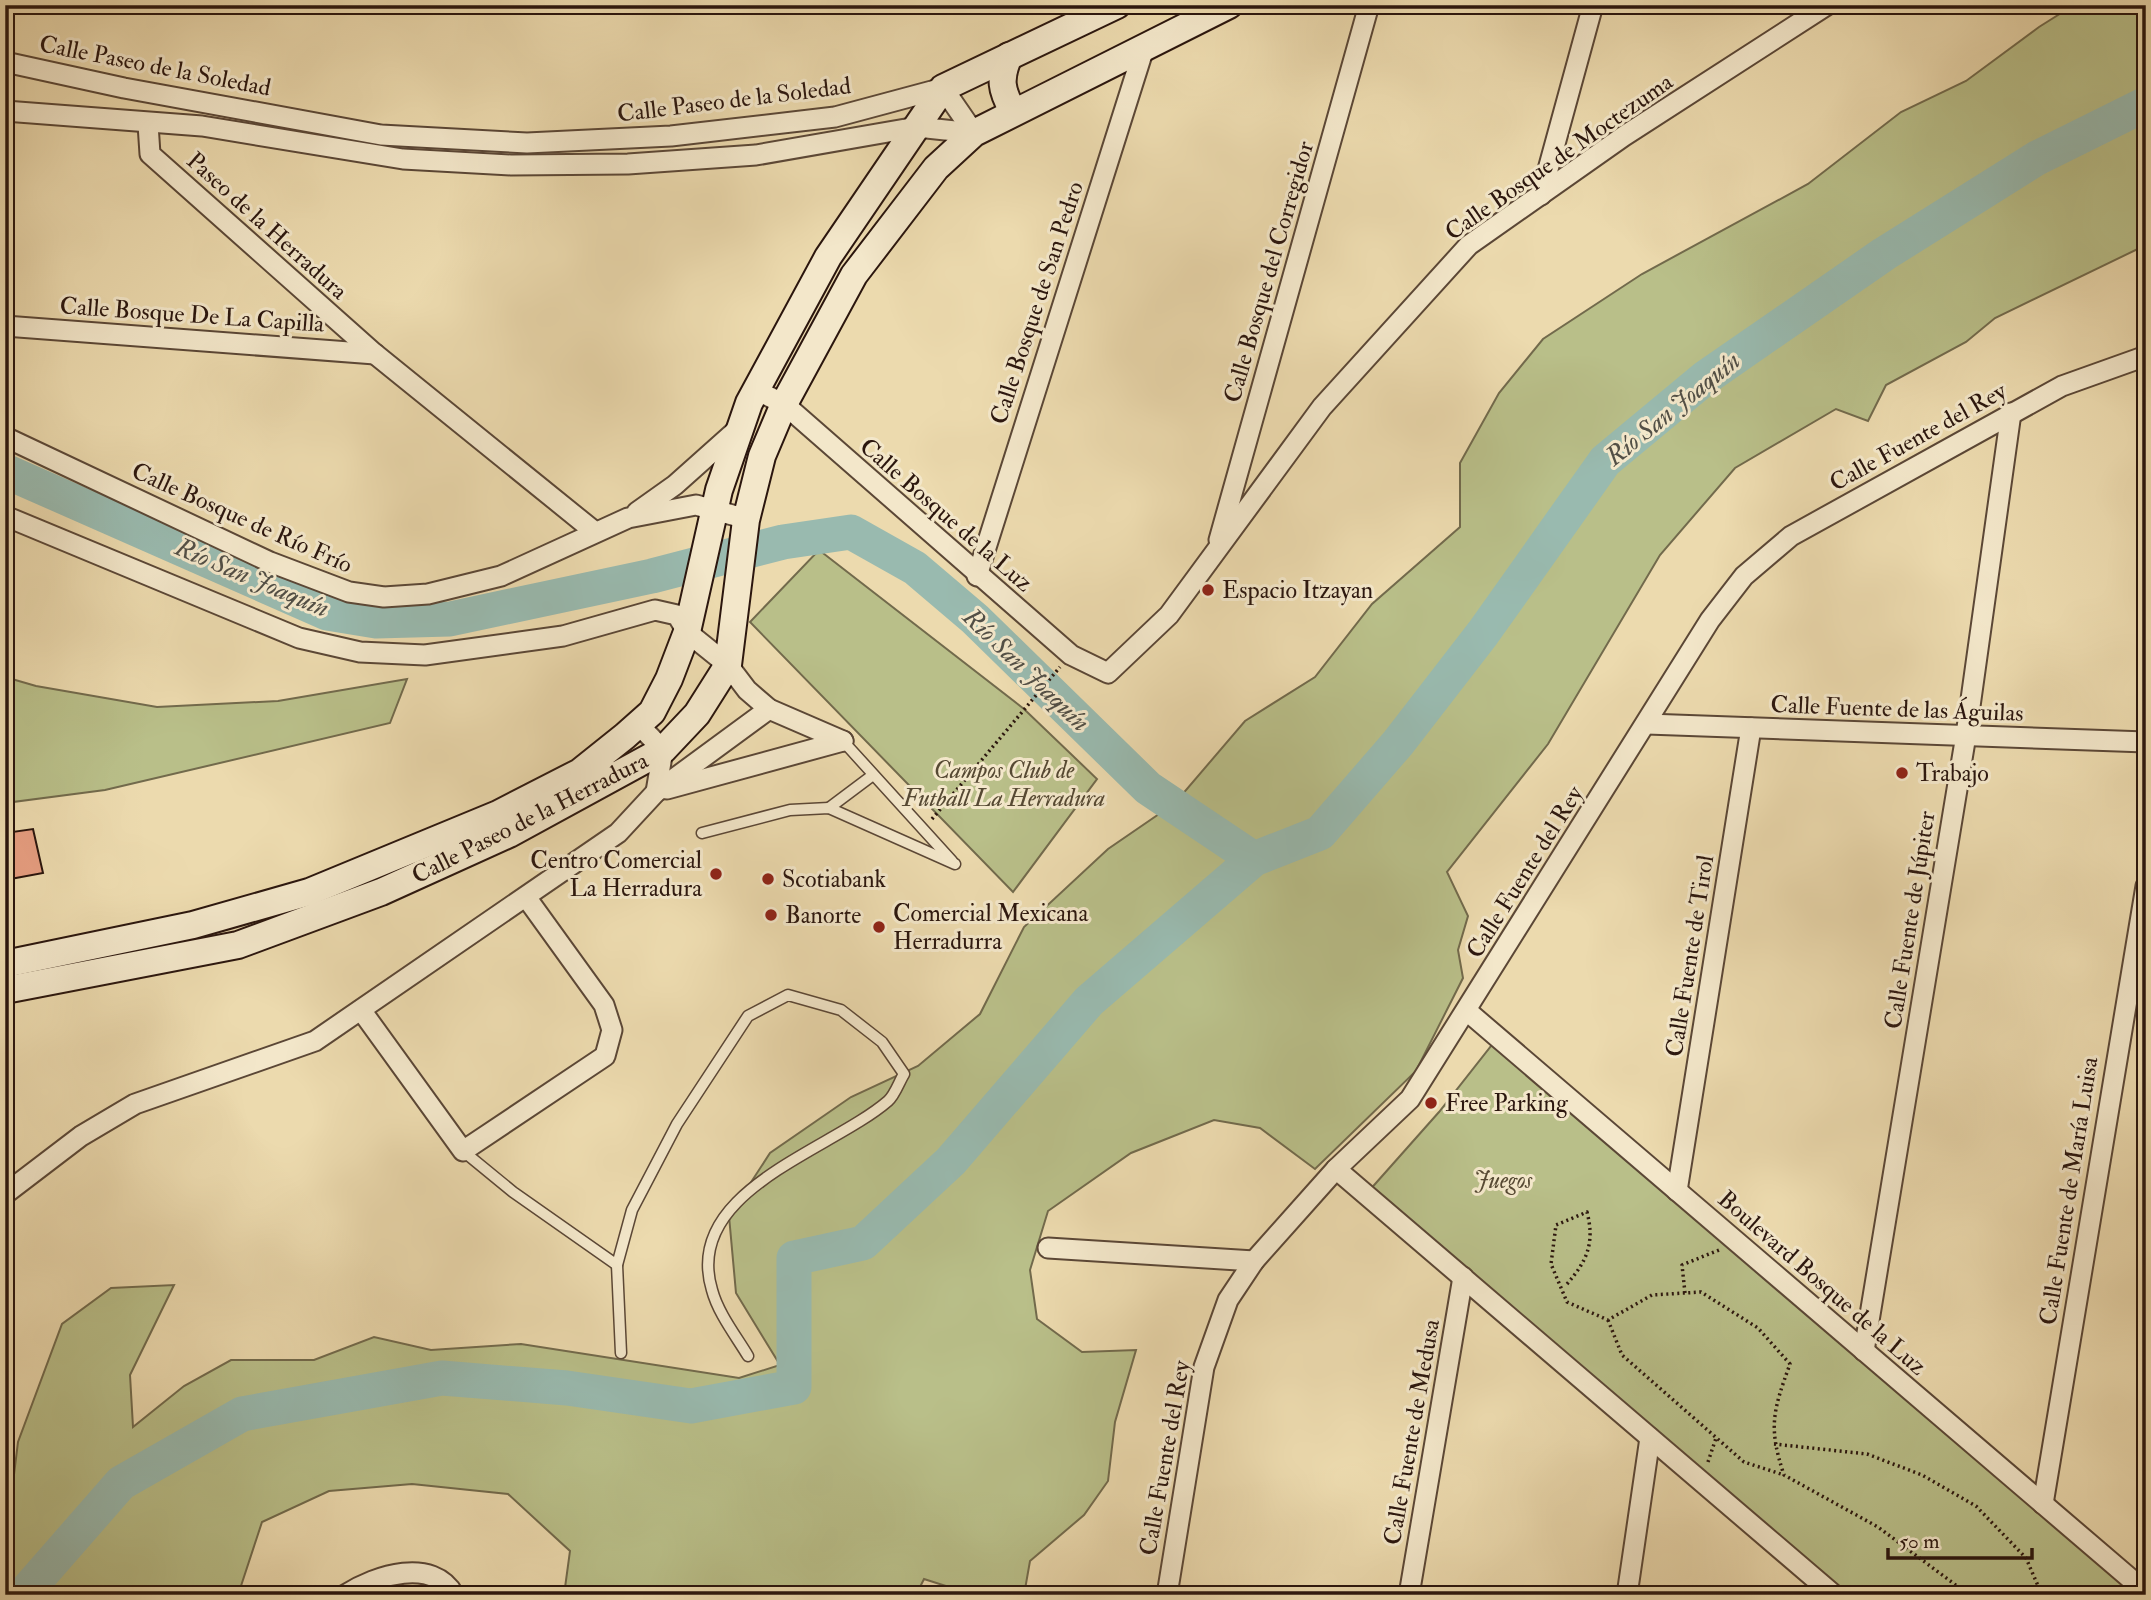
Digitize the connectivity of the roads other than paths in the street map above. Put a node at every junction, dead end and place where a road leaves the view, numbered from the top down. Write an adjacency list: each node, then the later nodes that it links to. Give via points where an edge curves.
1 (1229, 5): 6 (main road, Calle Paseo de la Herradura)
2 (1369, 5): 31 (street, Calle Bosque del Corregidor)
3 (1593, 5): 17 (street)
4 (1827, 5): 17 (street, Calle Bosque de Moctezuma)
5 (1105, 7): 7 (main road)
6 (1145, 45): 11 (main road, Calle Paseo de la Herradura); 32 (street, Calle Bosque de San Pedro)
7 (1009, 57): 9 (main road); 11 (main road, via 1001,80)
8 (5, 62): 12 (street, Calle Paseo de la Soledad)
9 (943, 88): 12 (street, Calle Paseo de la Soledad, via 835,117 671,136 527,143 381,135); 14 (main road, Calle Paseo de la Herradura); 15 (street)
10 (5, 111): 13 (street, Calle Paseo de la Soledad)
11 (1013, 111): 15 (main road, Calle Paseo de la Herradura)
12 (296, 117): 16 (street, Calle Paseo de la Soledad)
13 (148, 124): 16 (street, Calle Paseo de la Soledad, via 202,126); 19 (street, Paseo de la Herradura, via 150,154)
14 (918, 127): 15 (street, Calle Paseo de la Soledad); 16 (street, Calle Paseo de la Soledad, via 756,155 628,164 511,165 403,159); 21 (main road, Calle Paseo de la Herradura, via 828,257)
15 (974, 133): 22 (main road, Calle Paseo de la Herradura, via 936,168 854,275)
16 (295, 142)
17 (1541, 195): 31 (street, Calle Bosque de Moctezuma, via 1469,245 1322,407)
18 (5, 326): 19 (street, Calle Bosque De La Capilla)
19 (375, 354): 30 (street)
20 (2146, 356): 23 (street, Calle Fuente del Rey, via 2062,386)
21 (756, 390): 22 (street, Calle Bosque de la Luz); 24 (main road, Calle Paseo de la Herradura)
22 (784, 404): 29 (main road, Calle Paseo de la Herradura, via 762,456); 32 (street, Calle Bosque de la Luz)
23 (2011, 413): 38 (street, Calle Fuente del Rey, via 1791,536 1744,576 1710,620); 40 (street, Calle Fuente de Júpiter)
24 (741, 426): 26 (main road, Calle Paseo de la Herradura); 28 (street, Calle Paseo de la Herradura, via 675,485)
25 (5, 437): 30 (street, Calle Bosque de Río Frío, via 270,562 349,592 384,597 428,594 501,576)
26 (715, 511): 28 (street, Calle Bosque de Río Frío, via 685,506); 29 (street, Calle Bosque de Río Frío); 33 (main road, Calle Paseo de la Herradura)
27 (5, 516): 33 (street, via 299,638 360,652 425,655 563,636 655,610 677,615)
28 (628, 518): 30 (street, Calle Bosque de Río Frío)
29 (747, 519): 34 (main road, Calle Paseo de la Herradura)
30 (595, 532)
31 (1215, 553): 35 (street, Calle Bosque de Moctezuma, via 1169,615)
32 (977, 576): 35 (street, Calle Bosque de la Luz, via 1071,655)
33 (687, 632): 34 (street); 37 (main road, Calle Paseo de la Herradura, via 652,712)
34 (728, 666): 36 (street); 43 (main road, Calle Paseo de la Herradura, via 698,714)
35 (1108, 673)
36 (769, 709): 41 (street); 45 (street)
37 (638, 724): 43 (street); 51 (main road, Calle Paseo de la Herradura, via 580,772 498,814 309,892 193,925)
38 (1647, 724): 39 (street, Calle Fuente de las Águilas); 54 (street, Calle Fuente del Rey)
39 (1751, 728): 40 (street, Calle Fuente de las Águilas); 57 (street, Calle Fuente de Tirol)
40 (1965, 735): 42 (street, Calle Fuente de las Águilas); 63 (street, Calle Fuente de Júpiter)
41 (844, 741): 44 (lane); 45 (street)
42 (2146, 742)
43 (663, 750): 45 (street); 52 (main road, Calle Paseo de la Herradura, via 496,840 381,892 238,945)
44 (873, 775): 46 (lane); 46 (lane, via 955,864)
45 (656, 792): 49 (street, via 618,833)
46 (829, 808): 47 (lane, via 790,810)
47 (702, 833)
48 (2146, 886): 50 (street, Calle Fuente de María Luisa)
49 (526, 897): 53 (street); 55 (street, via 604,1005 612,1030 605,1056)
50 (2139, 960): 67 (street, Calle Fuente de María Luisa)
51 (5, 964)
52 (5, 990)
53 (361, 1010): 55 (street); 58 (street, via 315,1041 135,1104 81,1136)
54 (1467, 1011): 56 (street, Calle Fuente del Rey, via 1410,1099); 57 (street, Boulevard Bosque de la Luz)
55 (463, 1151): 61 (lane)
56 (1336, 1169): 60 (street, Calle Fuente del Rey); 62 (street)
57 (1677, 1191): 63 (street, Boulevard Bosque de la Luz)
58 (5, 1194)
59 (1048, 1248): 60 (street)
60 (1254, 1261): 72 (street, Calle Fuente del Rey, via 1228,1300 1204,1367)
61 (617, 1265): 64 (lane); 65 (lane, via 632,1210 677,1124 748,1017 788,995 841,1010 882,1042 904,1073 890,1100 748,1190 723,1216 708,1252 712,1290)
62 (1463, 1277): 66 (street); 73 (street, Calle Fuente de Medusa)
63 (1864, 1351): 67 (street, Boulevard Bosque de la Luz)
64 (621, 1353)
65 (748, 1356)
66 (1650, 1438): 68 (street); 74 (street)
67 (2043, 1504): 69 (street, Boulevard Bosque de la Luz)
68 (1828, 1592)
69 (2146, 1592)
70 (345, 1595): 71 (street, via 402,1573 425,1572 447,1582)
71 (454, 1595)
72 (1167, 1595)
73 (1409, 1595)
74 (1627, 1595)

